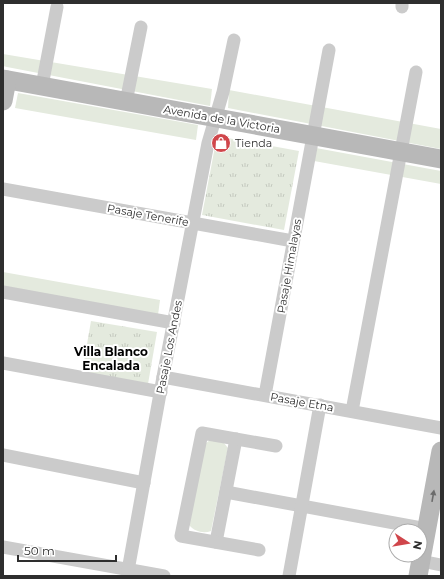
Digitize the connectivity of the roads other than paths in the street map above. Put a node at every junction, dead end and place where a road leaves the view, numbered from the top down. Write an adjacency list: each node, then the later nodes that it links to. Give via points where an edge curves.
1 (57, 7): 7 (street)
2 (141, 27): 9 (street)
3 (234, 40): 10 (street, Pasaje Los Andes)
4 (329, 50): 11 (street, Pasaje Himalayas)
5 (416, 72): 12 (street)
6 (5, 80): 7 (main road, Avenida de la Victoria); 8 (main road)
7 (42, 86): 9 (main road, Avenida de la Victoria)
8 (3, 101)
9 (126, 102): 10 (main road, Avenida de la Victoria)
10 (216, 118): 11 (main road, Avenida de la Victoria); 15 (street, Pasaje Los Andes, via 208,143)
11 (312, 136): 12 (main road, Avenida de la Victoria); 16 (street, Pasaje Himalayas)
12 (400, 152): 13 (main road, Avenida de la Victoria); 24 (street)
13 (441, 159)
14 (3, 189): 15 (street, Pasaje Tenerife)
15 (193, 223): 16 (street, Pasaje Tenerife); 18 (street, Pasaje Los Andes)
16 (293, 241): 22 (street, Pasaje Himalayas)
17 (3, 292): 18 (street)
18 (174, 323): 20 (street, Pasaje Los Andes)
19 (3, 363): 21 (street)
20 (163, 377): 21 (street, Pasaje Los Andes); 22 (street, Pasaje Etna)
21 (161, 392): 31 (street, Pasaje Los Andes)
22 (265, 396): 23 (street, Pasaje Etna)
23 (320, 405): 24 (street, Pasaje Etna); 33 (street)
24 (352, 411): 25 (street, Pasaje Etna)
25 (441, 428)
26 (236, 439): 27 (street); 32 (street); 36 (street, via 202,433 181,536)
27 (276, 446)
28 (441, 451): 30 (main road)
29 (3, 455): 31 (street)
30 (439, 473): 35 (main road, one-way to 30)
31 (144, 483): 41 (street, Pasaje Los Andes)
32 (226, 492): 33 (street); 36 (street)
33 (302, 506): 34 (street); 43 (street)
34 (394, 523)
35 (428, 524)
36 (216, 542): 38 (street)
37 (3, 547): 41 (street)
38 (260, 550)
39 (441, 565): 40 (street)
40 (420, 568)
41 (128, 573): 42 (street)
42 (164, 576)
43 (289, 576)

